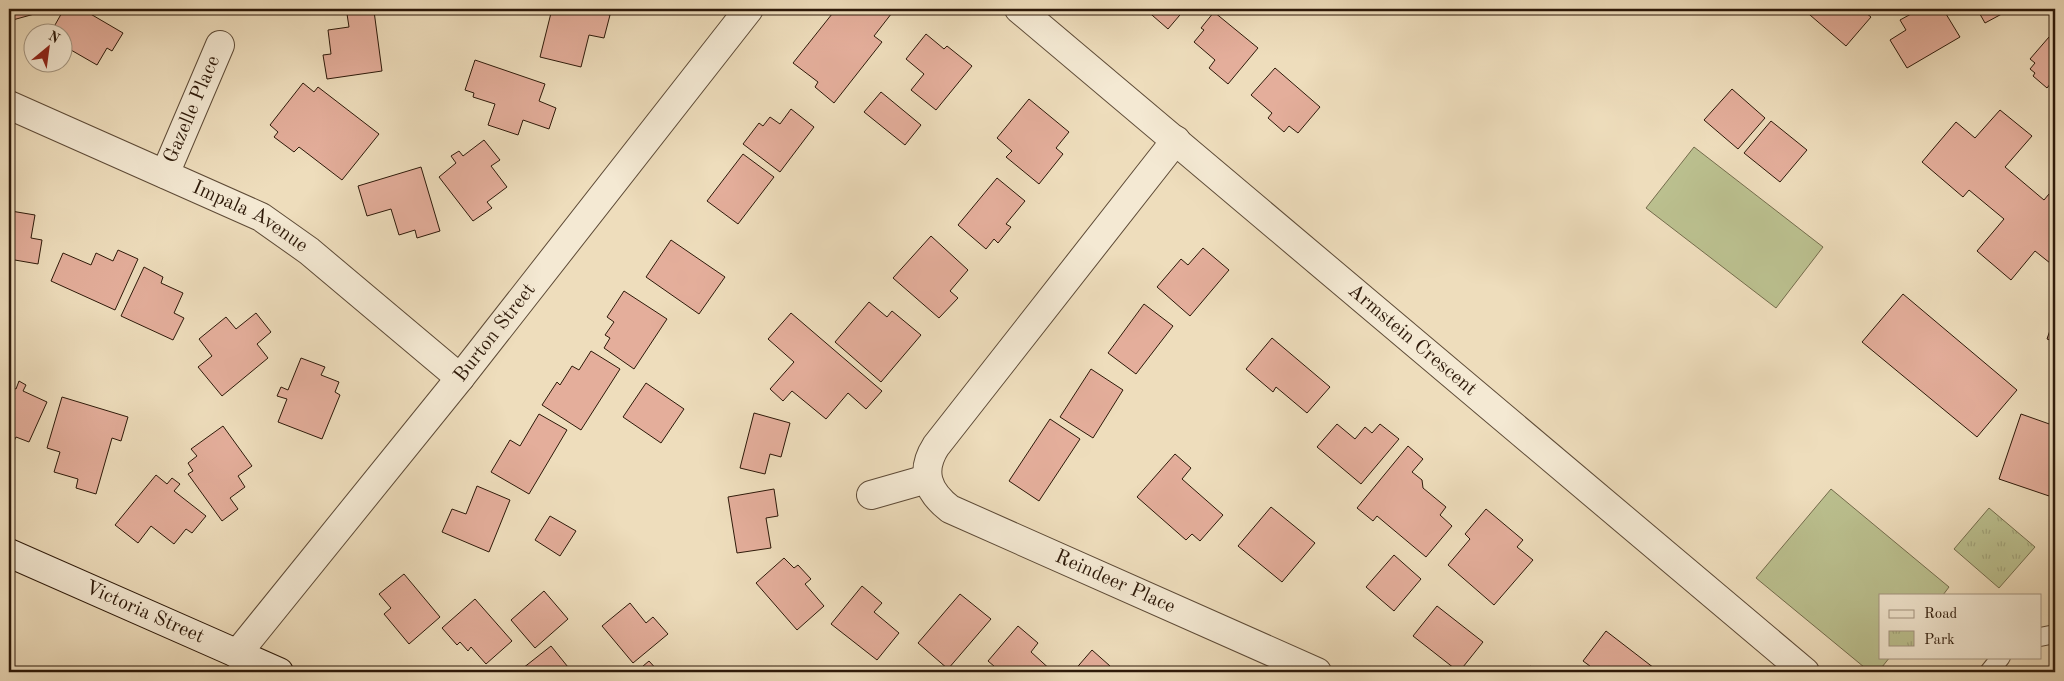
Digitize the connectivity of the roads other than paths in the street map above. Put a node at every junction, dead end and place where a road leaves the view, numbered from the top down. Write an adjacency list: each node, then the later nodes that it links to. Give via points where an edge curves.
1 (749, 9): 7 (street, Burton Street)
2 (1019, 9): 5 (street, Armstein Crescent)
3 (220, 46): 6 (street, Gazelle Place)
4 (9, 105): 6 (street, Impala Avenue)
5 (1176, 140): 8 (street, via 936,446 928,460); 17 (street, Armstein Crescent)
6 (164, 174): 7 (street, Impala Avenue, via 262,217 284,232)
7 (460, 378): 13 (street, Burton Street)
8 (926, 479): 9 (street); 16 (street, Reindeer Place, via 935,495 950,509)
9 (871, 495)
10 (9, 553): 13 (street, Victoria Street)
11 (2055, 634): 12 (lane)
12 (2042, 637)
13 (238, 654): 15 (street, Victoria Street)
14 (2000, 658): 18 (lane)
15 (279, 672)
16 (1317, 672)
17 (1805, 672)
18 (1989, 672)

